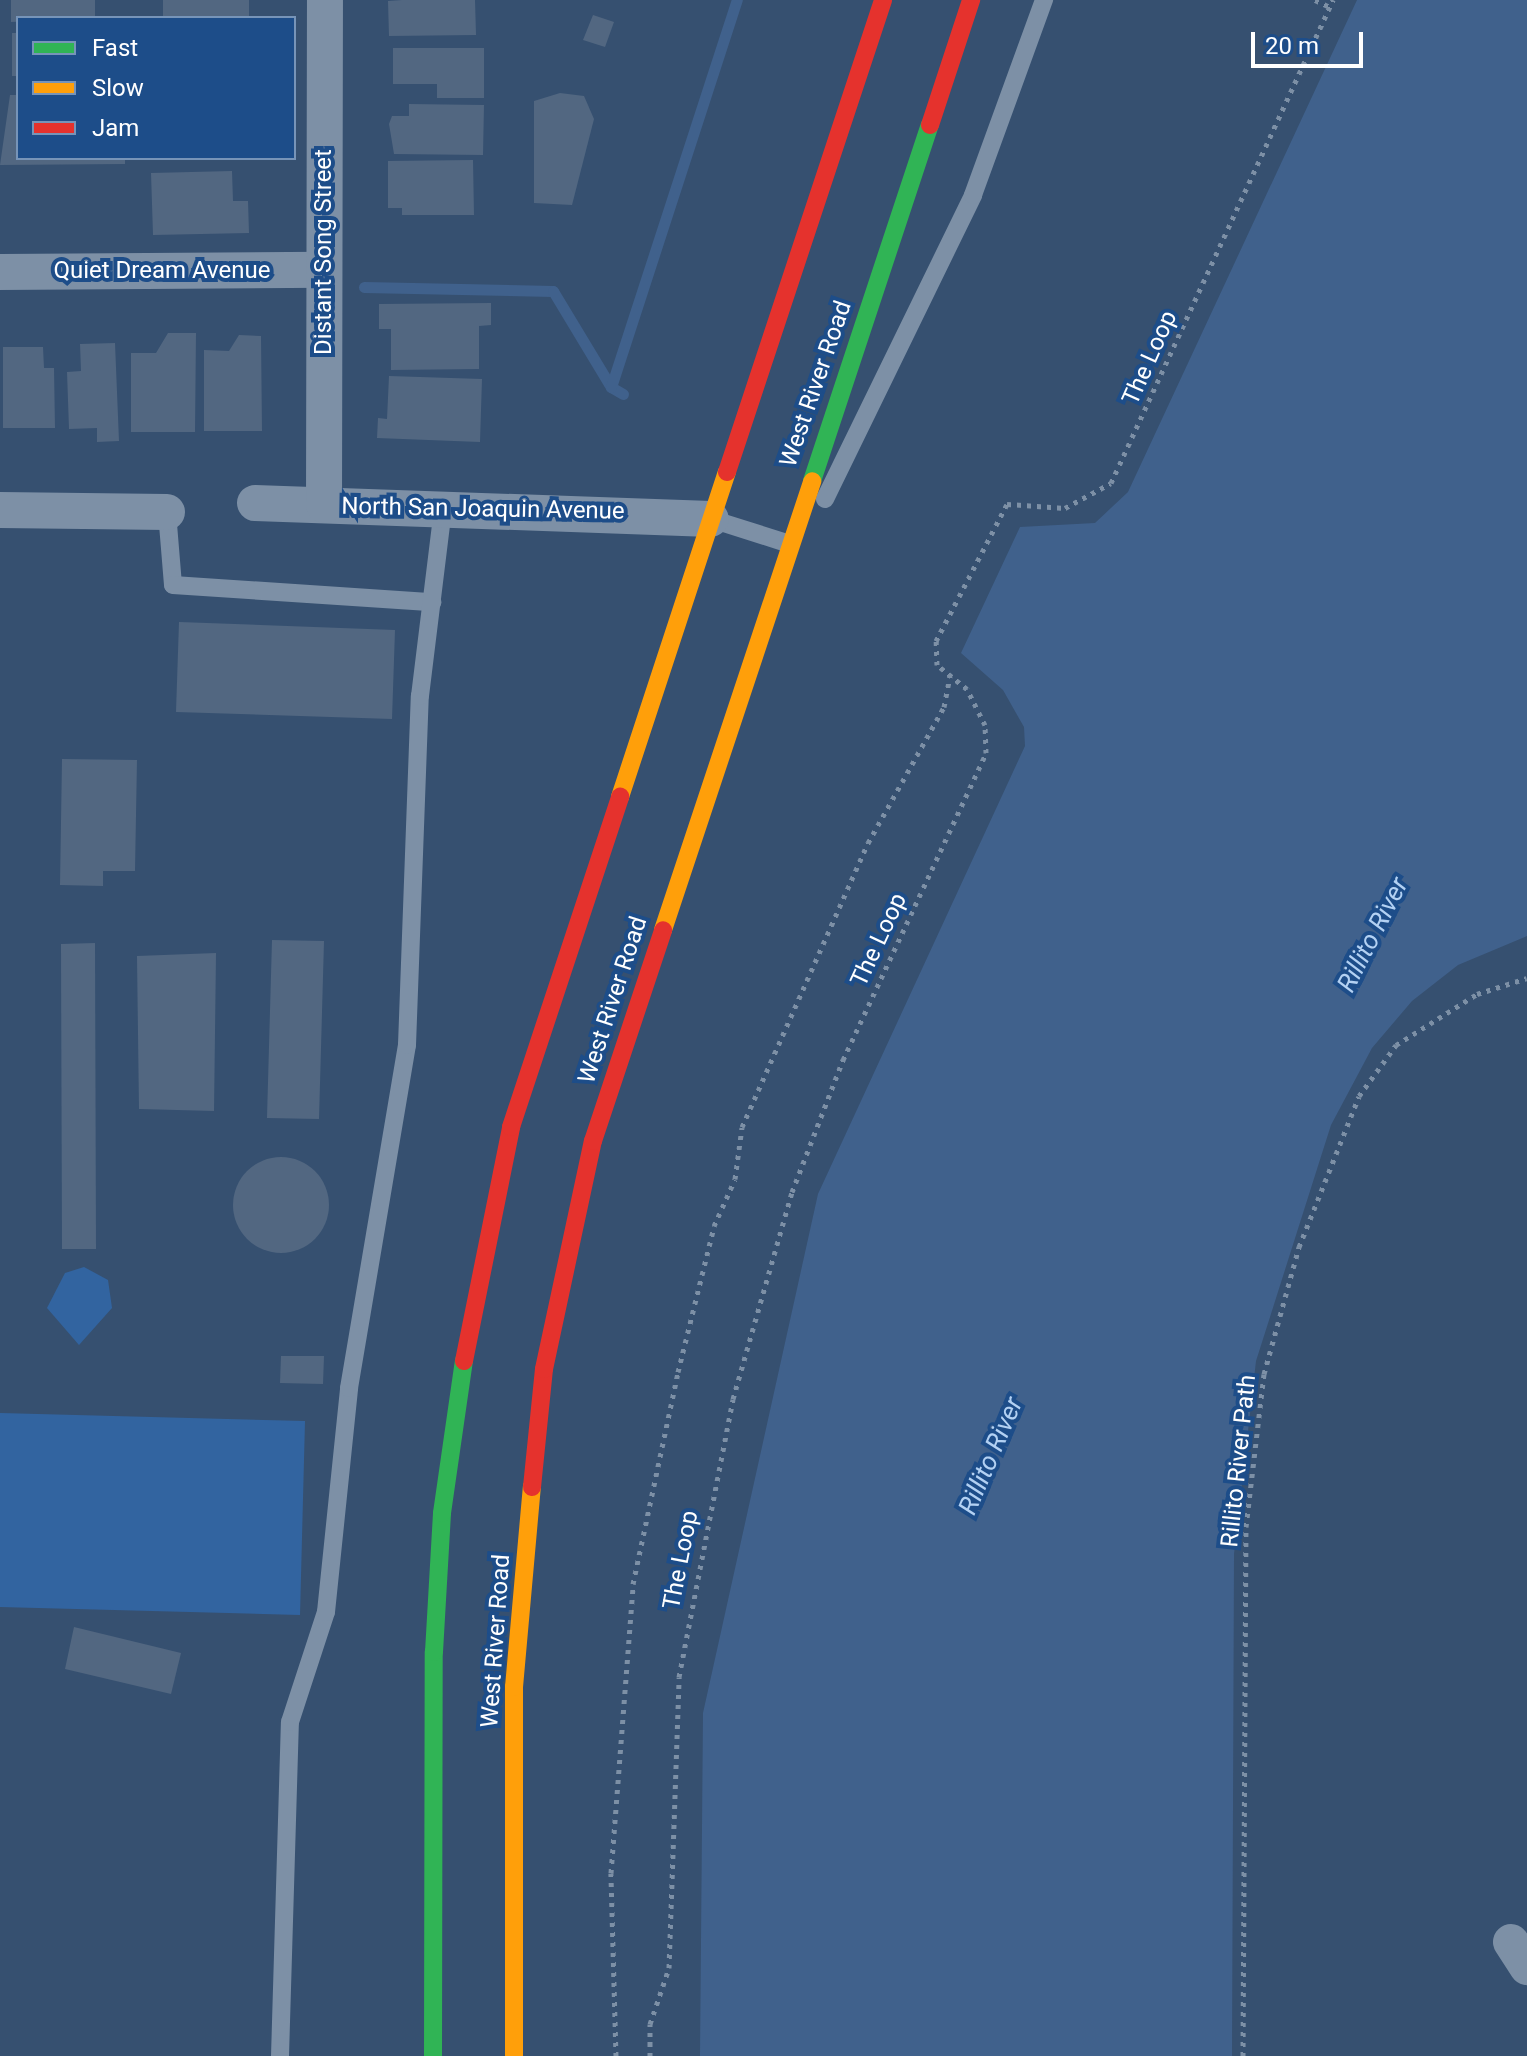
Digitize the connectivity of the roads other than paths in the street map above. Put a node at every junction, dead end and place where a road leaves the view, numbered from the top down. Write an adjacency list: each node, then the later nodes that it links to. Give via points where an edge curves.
1 (325, 0): 5 (street, Distant Song Street)
2 (883, 0): 12 (main road)
3 (971, 0): 13 (main road, West River Road)
4 (1044, 0): 13 (lane, via 973,195 811,526)
5 (324, 270): 6 (street, Quiet Dream Avenue); 8 (street, Distant Song Street)
6 (0, 272)
7 (255, 503): 8 (street, North San Joaquin Avenue)
8 (324, 505): 9 (street, North San Joaquin Avenue)
9 (443, 508): 12 (street, North San Joaquin Avenue); 14 (lane)
10 (0, 510): 11 (street)
11 (167, 512): 14 (lane, via 173,585)
12 (711, 519): 13 (lane); 16 (main road, via 511,1127 471,1310 442,1513 434,1652)
13 (786, 547): 17 (main road, West River Road, via 593,1141 544,1369 514,1687)
14 (432, 602): 15 (lane, via 420,696 407,1045 349,1388 326,1612 290,1722)
15 (280, 2056)
16 (433, 2056)
17 (514, 2056)

